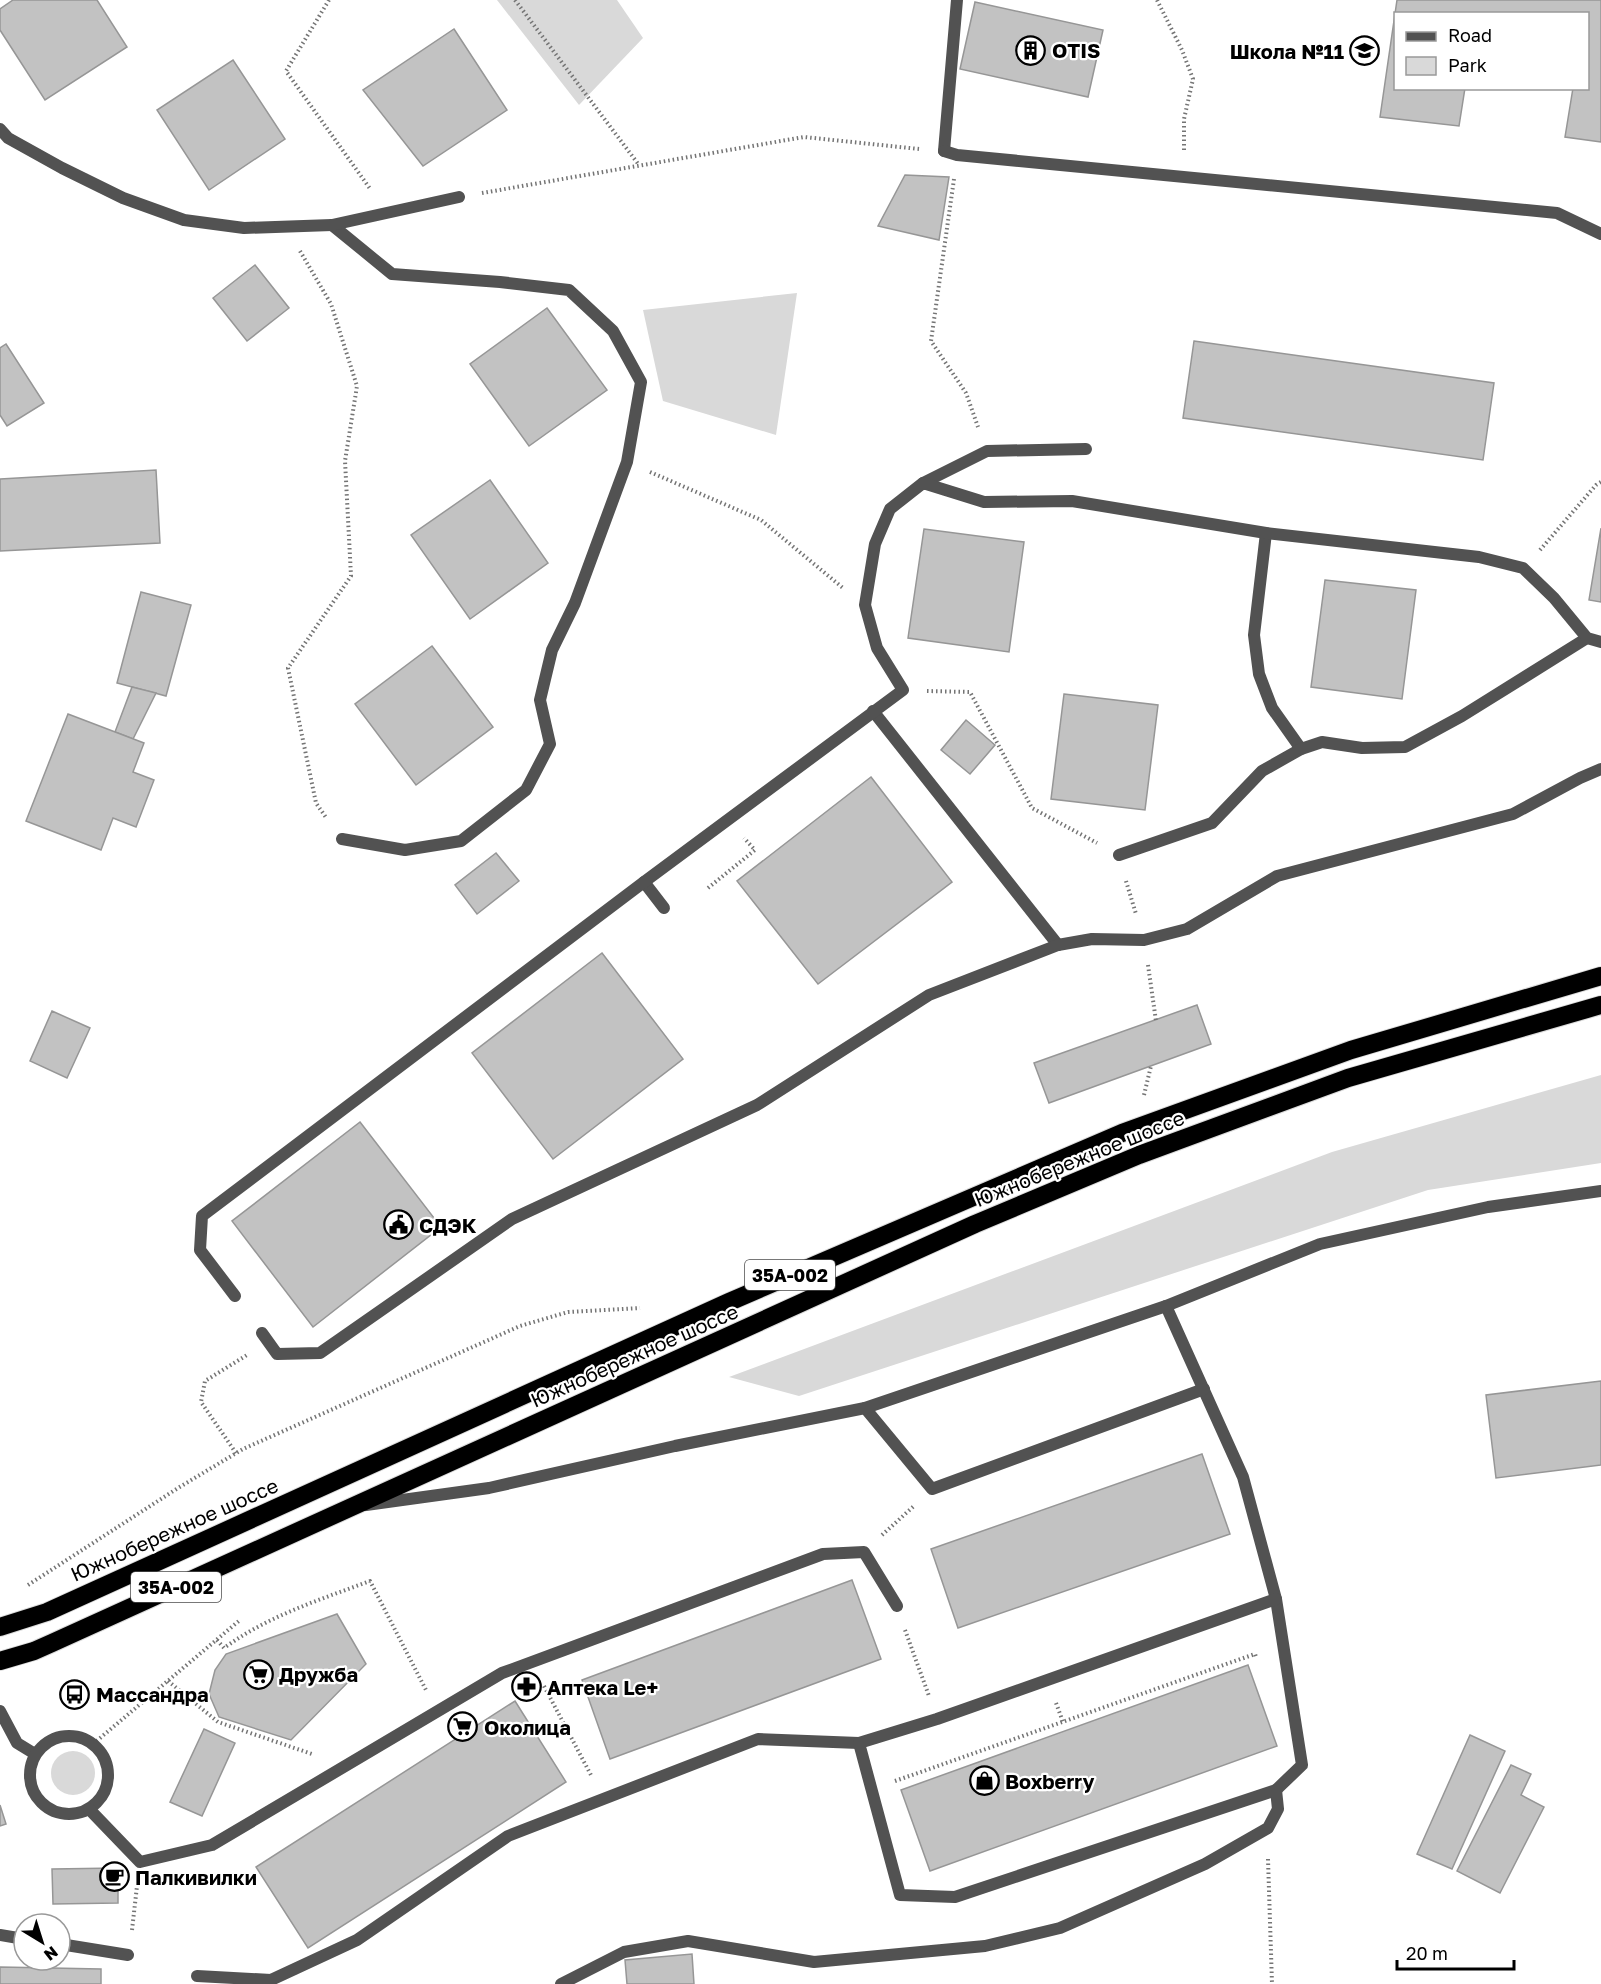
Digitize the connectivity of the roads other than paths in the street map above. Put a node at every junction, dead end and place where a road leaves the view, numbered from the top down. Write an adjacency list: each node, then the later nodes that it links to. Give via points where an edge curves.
1 (957, 0): 5 (street, via 944,151 1557,213)
2 (0, 129): 4 (street, via 8,138 62,168 123,198 184,220 244,228)
3 (459, 197): 4 (street)
4 (332, 225): 14 (street, via 392,274 569,290 613,331 641,382 627,462 575,603 552,650 540,700 549,744 526,790 461,841 405,850)
5 (1601, 234)
6 (1086, 449): 7 (street, via 987,451)
7 (923, 483): 8 (street, via 984,502 1072,501); 11 (street, via 890,509 875,544 864,605 877,648 903,690)
8 (1266, 533): 9 (street, via 1479,557 1523,568); 12 (street, via 1254,635 1259,674 1272,708)
9 (1587, 638): 10 (street); 12 (street, via 1405,747 1362,748 1322,741)
10 (1601, 642)
11 (873, 711): 16 (street); 18 (street)
12 (1301, 749): 15 (street, via 1262,771 1212,823)
13 (1601, 770): 18 (street, via 1513,814 1277,876 1187,930 1144,940 1092,939)
14 (342, 839)
15 (1119, 855)
16 (644, 882): 17 (street); 22 (street, via 202,1216 200,1250)
17 (664, 908)
18 (1058, 945): 24 (street, via 929,995 757,1105 512,1219 320,1353 277,1354)
19 (1601, 976): 30 (highway, Южнобережное шоссе / 35А-002, via 1351,1050 1122,1133 729,1302 46,1612)
20 (1601, 1005): 27 (highway, Южнобережное шоссе / 35А-002, via 1348,1078 1139,1155 975,1224)
21 (1601, 1191): 23 (street, via 1488,1207 1320,1244)
22 (235, 1296)
23 (1167, 1306): 25 (street); 26 (street)
24 (265, 1337)
25 (1204, 1389): 26 (street, via 932,1489); 28 (street, via 1243,1477)
26 (865, 1408): 27 (street, via 489,1488)
27 (350, 1508): 31 (highway, Южнобережное шоссе / 35А-002, via 34,1651)
28 (1276, 1599): 33 (street); 35 (street, via 1302,1765)
29 (897, 1606): 36 (street, via 864,1552 823,1554 502,1673 212,1845 140,1862)
30 (0, 1627)
31 (0, 1660)
32 (0, 1711): 34 (street, via 17,1743)
33 (859, 1743): 35 (street, via 900,1895 955,1898); 39 (street, via 758,1739 508,1836 357,1940 271,1980)
34 (36, 1754): 36 (street, via 30,1779 41,1802 64,1814); 36 (street, via 56,1737 68,1735 81,1737 102,1752 107,1764 106,1789)
35 (1276, 1790): 40 (street, via 1278,1809 1268,1828 1205,1864 1060,1928 985,1946 814,1962 688,1941 624,1952)
36 (89, 1809)
37 (72, 1946): 38 (street)
38 (128, 1955)
39 (197, 1976)
40 (561, 1984)

